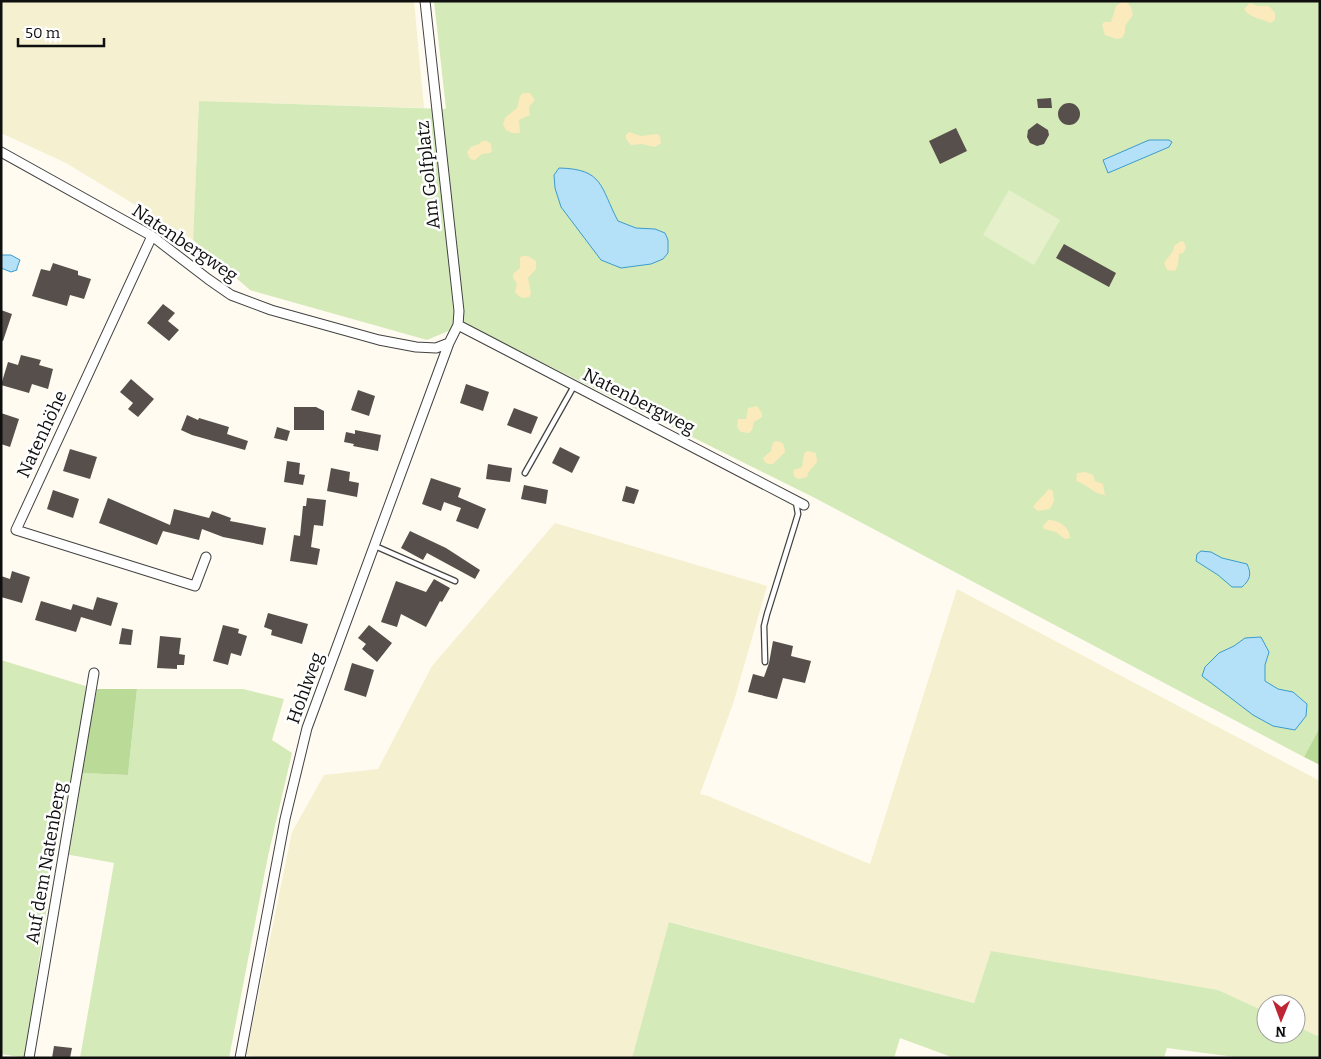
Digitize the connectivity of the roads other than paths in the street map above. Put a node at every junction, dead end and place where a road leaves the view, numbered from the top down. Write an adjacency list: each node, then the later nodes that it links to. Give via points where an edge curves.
1 (425, 1): 4 (street, Am Golfplatz)
2 (1, 152): 3 (street, Natenbergweg)
3 (152, 236): 5 (street, Natenbergweg, via 218,287 271,310 416,347 436,348); 10 (street, Natenhöhe, via 16,530 195,586)
4 (458, 325): 5 (street, Am Golfplatz); 6 (street, Natenbergweg)
5 (449, 344): 9 (street, Hohlweg)
6 (574, 386): 7 (lane); 8 (street, Natenbergweg)
7 (524, 473)
8 (800, 502): 12 (lane, via 766,620)
9 (375, 546): 11 (lane); 15 (street, Hohlweg, via 307,728 285,819)
10 (206, 557)
11 (455, 581)
12 (765, 662)
13 (94, 673): 14 (street, Auf dem Natenberg)
14 (29, 1058)
15 (240, 1058)

